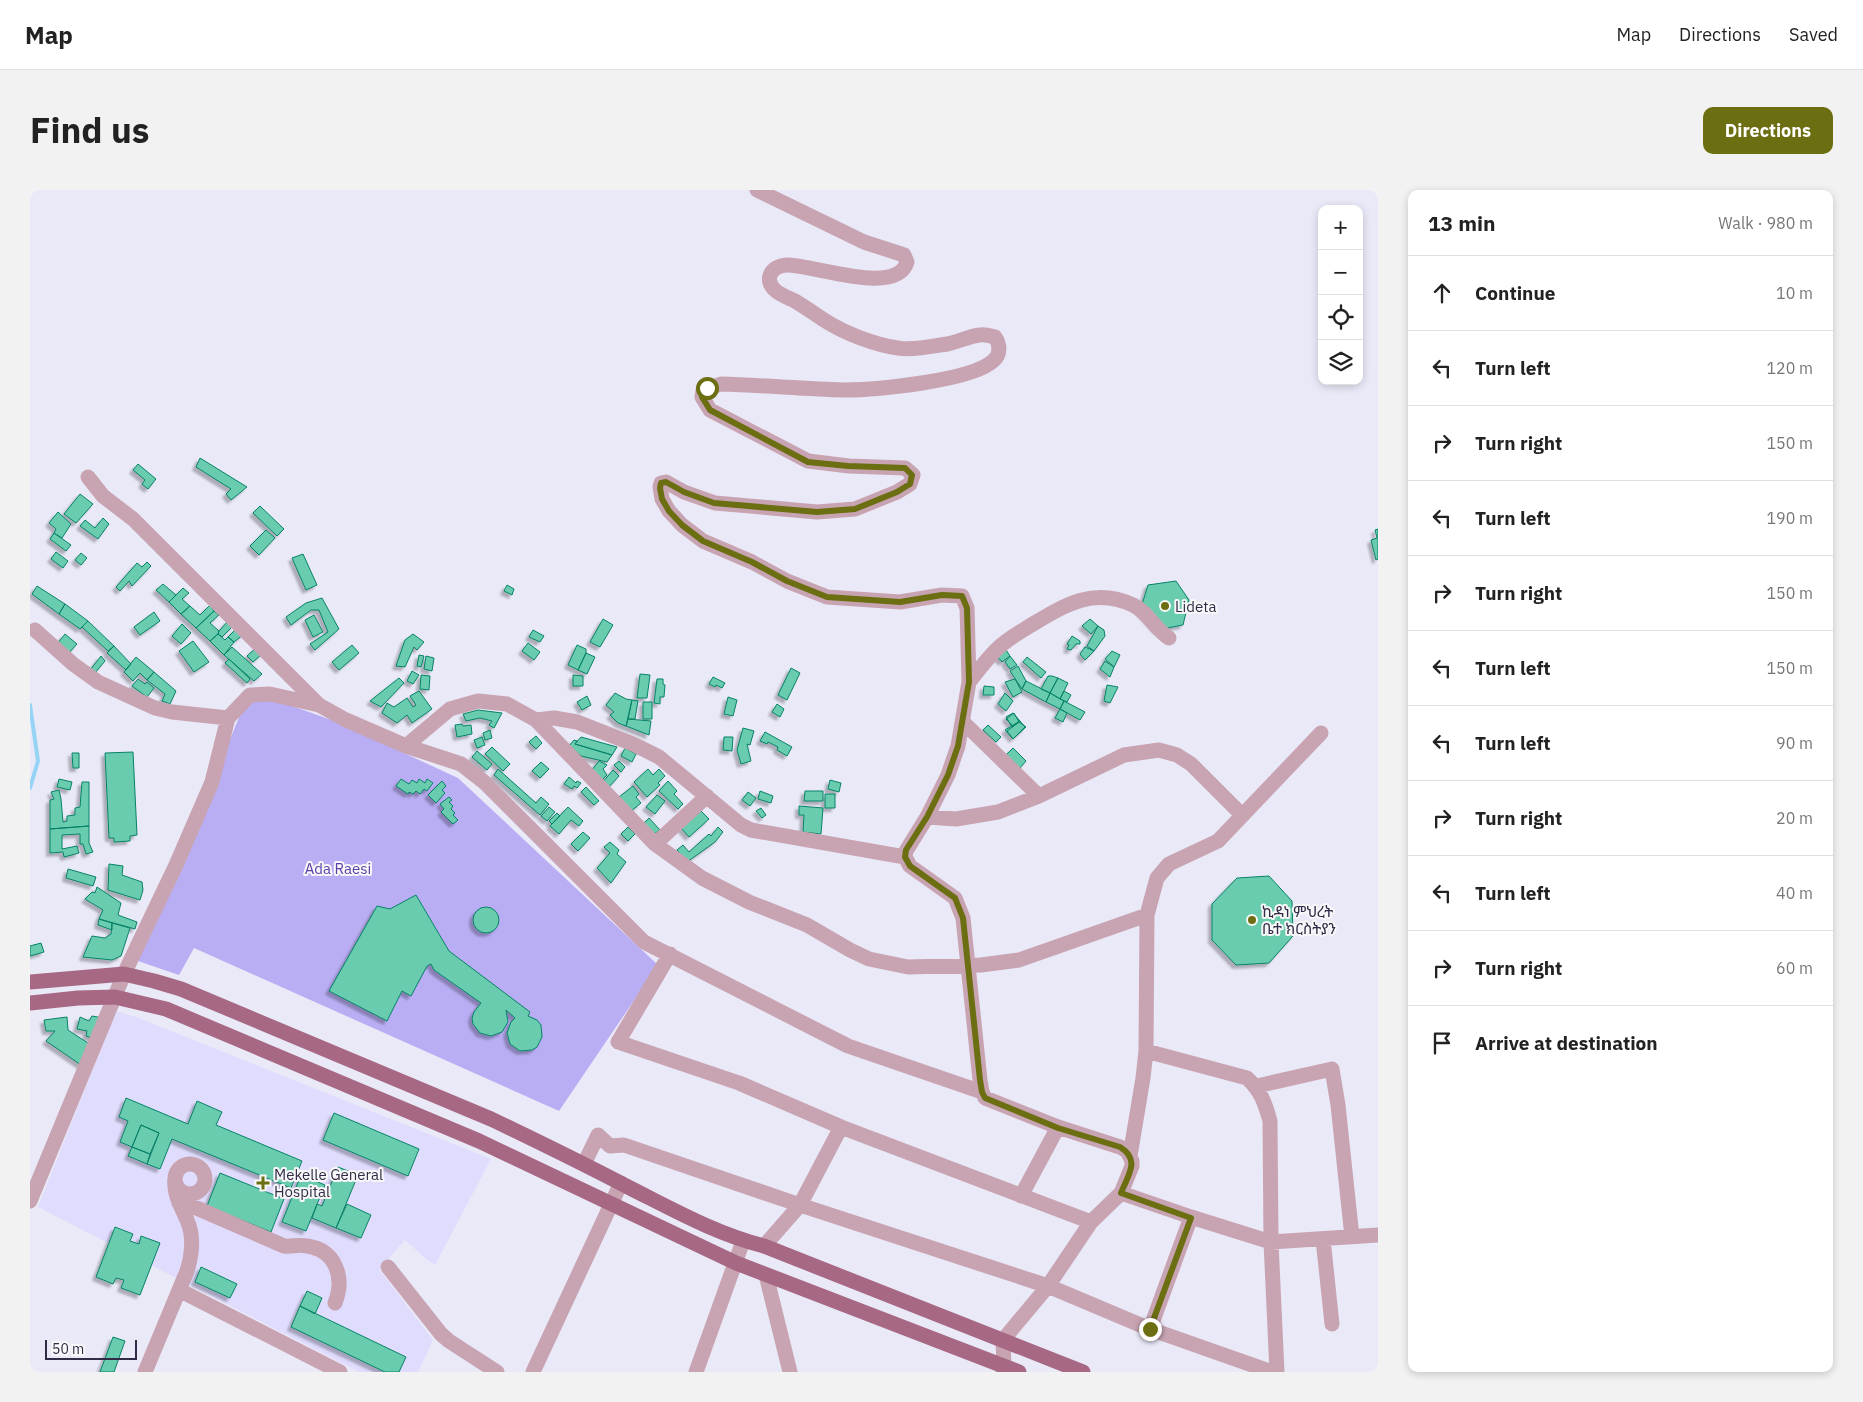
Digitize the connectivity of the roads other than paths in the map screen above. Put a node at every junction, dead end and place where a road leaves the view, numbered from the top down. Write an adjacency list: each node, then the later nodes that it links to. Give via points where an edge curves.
1 (757, 190): 5 (street, via 864,242 904,255 908,262 901,272 881,279 785,265 770,273 769,281 775,290 837,328 899,349 950,344 981,335 995,337 999,352 994,361 973,372 917,385 846,390 721,384 703,390 702,397 710,410 808,462 905,468 912,475 910,484 897,492 855,509 817,512 714,503 666,482 661,483 662,499 682,525 703,541 827,597 900,602 942,595 962,596 967,608)
2 (88, 477): 6 (street, via 103,496 133,519)
3 (34, 630): 7 (street, via 98,682 155,708)
4 (1169, 638): 5 (street, via 1135,606 1117,598 1081,600 1062,606 1008,640)
5 (969, 682): 9 (street)
6 (319, 705): 7 (street, via 270,694 250,695); 11 (street)
7 (228, 718): 21 (street, via 212,782)
8 (536, 720): 11 (street, via 507,704 478,701 450,710); 12 (street, via 554,718 577,722 633,744 659,757); 16 (street)
9 (963, 722): 13 (street); 15 (street, via 948,775)
10 (1321, 733): 14 (street)
11 (406, 746): 19 (street, via 461,764 469,770 644,942)
12 (707, 796): 16 (street); 17 (street, via 751,830)
13 (1039, 796): 14 (street, via 1124,755 1159,750 1191,764); 15 (street, via 998,812 956,819)
14 (1242, 815): 18 (street, via 1218,841 1169,864 1157,878)
15 (927, 817): 17 (street)
16 (655, 844): 20 (street, via 702,878 807,925 869,959 908,966)
17 (905, 857): 20 (street, via 910,866 955,898 963,918)
18 (1147, 914): 20 (street, via 1019,960); 25 (street)
19 (670, 954): 27 (street, via 848,1046); 28 (street, via 618,1042 739,1083)
20 (966, 964): 27 (street)
21 (124, 974): 22 (main road); 23 (street); 30 (main road, via 181,989 482,1115)
22 (30, 982)
23 (115, 998): 24 (main road); 33 (main road, via 166,1009 480,1141); 39 (street)
24 (30, 1003)
25 (1146, 1051): 26 (street, via 1247,1078); 31 (street)
26 (1256, 1086): 46 (street, via 1332,1069); 49 (street, via 1270,1121)
27 (982, 1092): 29 (street, via 992,1102)
28 (841, 1127): 38 (street); 42 (street)
29 (1058, 1128): 31 (street, via 1120,1147); 38 (street)
30 (541, 1143): 32 (main road); 33 (main road)
31 (1130, 1156): 37 (street, via 1132,1166)
32 (584, 1164): 35 (main road); 42 (street, via 598,1134 610,1146 624,1145)
33 (530, 1166): 41 (main road)
34 (175, 1178): 36 (street, via 183,1192 189,1194); 36 (street, via 185,1164 196,1165 205,1180); 40 (street, via 175,1189)
35 (621, 1183): 41 (street); 48 (main road)
36 (200, 1190): 40 (street)
37 (1121, 1193): 43 (street); 44 (street)
38 (1020, 1196): 44 (street)
39 (30, 1201)
40 (185, 1205): 55 (street, via 192,1244 191,1257); 56 (street, via 284,1246 305,1245 329,1255 340,1277)
41 (612, 1205): 51 (main road); 64 (street)
42 (800, 1205): 50 (street); 54 (street)
43 (1191, 1218): 49 (street); 58 (street)
44 (1091, 1222): 54 (street)
45 (1378, 1235): 46 (street)
46 (1352, 1237): 47 (street)
47 (1323, 1239): 49 (street); 57 (street)
48 (743, 1241): 50 (main road); 51 (street)
49 (1271, 1242): 69 (street)
50 (764, 1246): 59 (main road)
51 (736, 1263): 53 (main road); 65 (street)
52 (388, 1268): 63 (street, via 441,1334)
53 (766, 1275): 60 (main road); 66 (street)
54 (1048, 1286): 58 (street); 59 (street)
55 (179, 1290): 61 (street); 62 (street)
56 (335, 1303)
57 (1332, 1324)
58 (1150, 1329): 68 (street)
59 (1003, 1340): 60 (street); 67 (main road)
60 (1009, 1370)
61 (145, 1372)
62 (340, 1372)
63 (497, 1372)
64 (533, 1372)
65 (696, 1372)
66 (790, 1372)
67 (1083, 1372)
68 (1272, 1372)
69 (1277, 1372)

